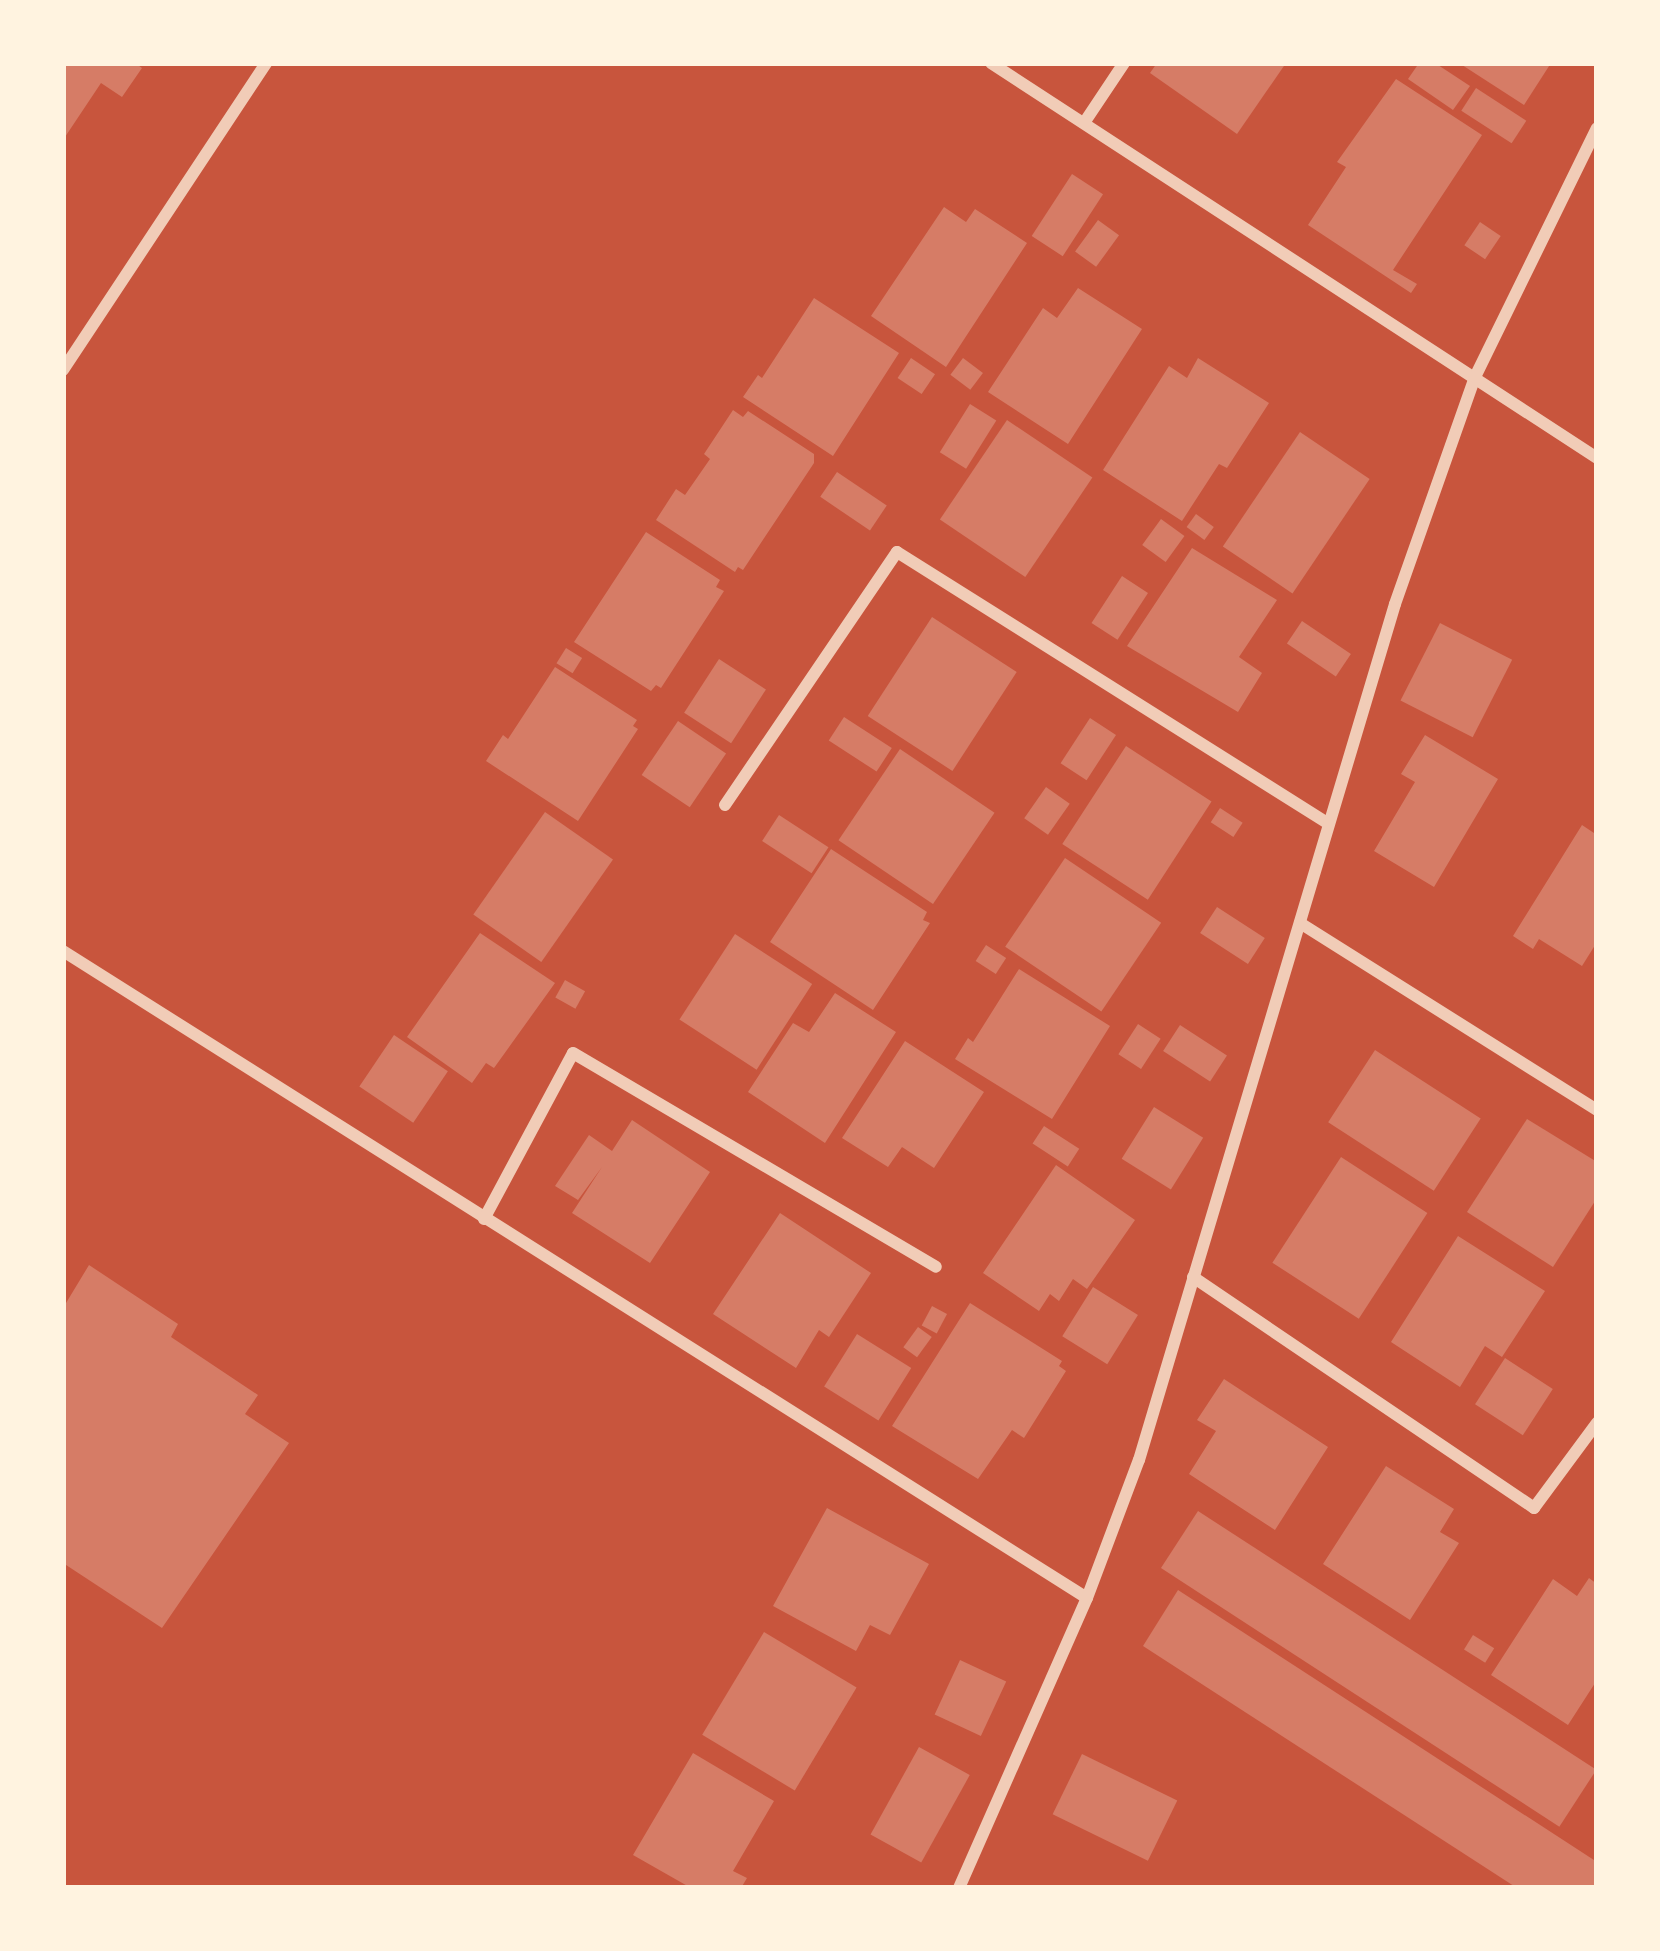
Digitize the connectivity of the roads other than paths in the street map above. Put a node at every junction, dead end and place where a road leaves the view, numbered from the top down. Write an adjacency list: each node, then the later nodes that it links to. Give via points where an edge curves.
1 (266, 63): 6 (street)
2 (991, 63): 4 (street)
3 (1124, 63): 4 (street)
4 (1084, 123): 7 (street)
5 (1597, 128): 7 (street)
6 (63, 370)
7 (1475, 377): 8 (street); 10 (street)
8 (1597, 458)
9 (724, 805): 10 (street, via 897,552)
10 (1329, 824): 11 (street)
11 (1300, 923): 13 (street); 16 (street)
12 (63, 951): 14 (street)
13 (1597, 1110)
14 (484, 1220): 15 (street, via 573,1053); 18 (street)
15 (936, 1267)
16 (1193, 1277): 17 (street, via 1534,1508); 18 (street)
17 (1597, 1423)
18 (1087, 1598): 19 (street)
19 (959, 1888)

